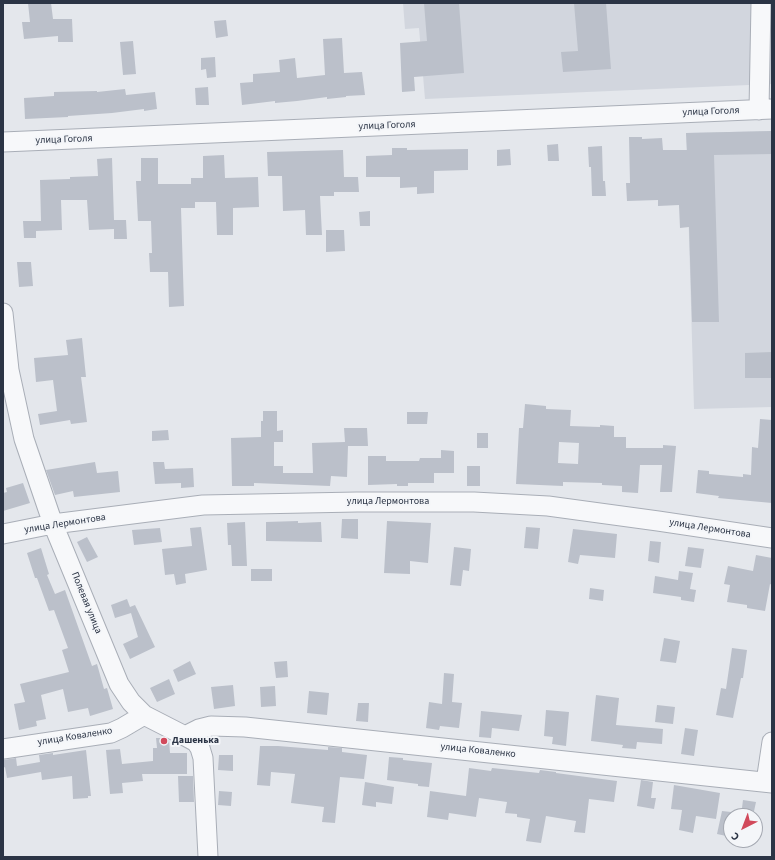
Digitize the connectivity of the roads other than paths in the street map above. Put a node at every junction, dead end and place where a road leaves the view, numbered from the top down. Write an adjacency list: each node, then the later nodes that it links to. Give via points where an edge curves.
1 (761, 3): 2 (street)
2 (766, 109): 3 (street, улица Гоголя)
3 (3, 142)
4 (3, 313): 5 (street, Полевая улица, via 9,370 19,418)
5 (53, 524): 6 (street, улица Лермонтова); 7 (street, улица Лермонтова, via 203,505 474,502 548,506); 8 (street, Полевая улица, via 119,684)
6 (3, 534)
7 (772, 538)
8 (144, 715): 9 (street, Полевая улица); 11 (street, улица Коваленко, via 111,733)
9 (185, 736): 12 (street, улица Коваленко, via 211,726 245,727); 13 (street, Полевая улица, via 196,742 203,758)
10 (772, 742): 12 (street)
11 (3, 748)
12 (769, 782)
13 (208, 857)

